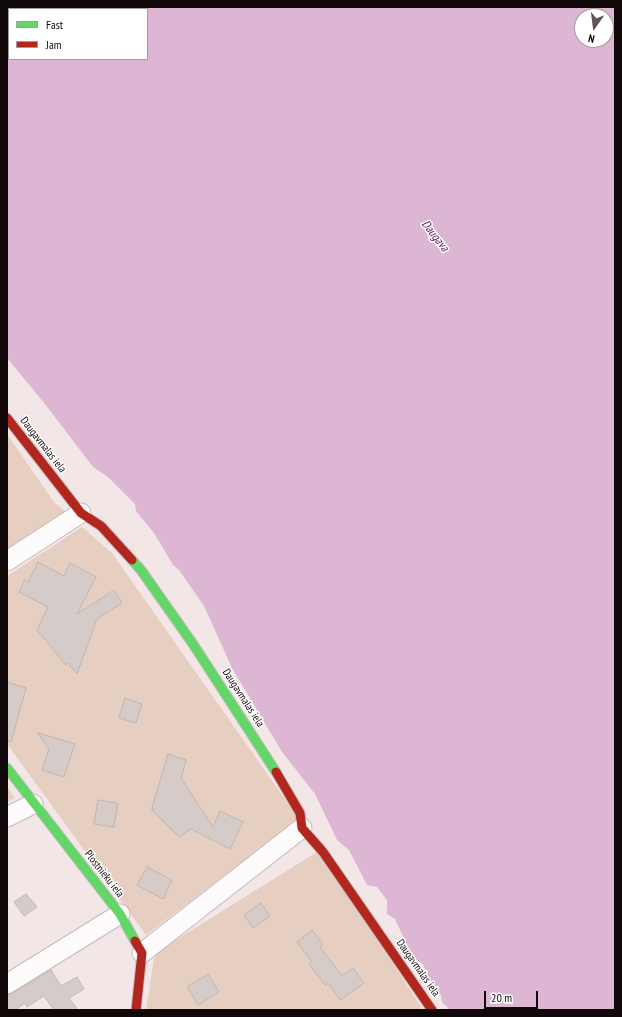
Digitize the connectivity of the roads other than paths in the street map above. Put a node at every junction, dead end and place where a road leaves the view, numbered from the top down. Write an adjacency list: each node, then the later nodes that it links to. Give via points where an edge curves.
1 (7, 418): 2 (street, Daugavmalas iela)
2 (81, 513): 3 (street); 7 (street, Daugavmalas iela, via 101,526 141,570 172,613 287,788 300,813)
3 (7, 561)
4 (7, 768): 5 (street, Plostnieku iela)
5 (33, 804): 6 (street); 8 (street, Plostnieku iela)
6 (7, 817)
7 (302, 828): 9 (street); 12 (street, Daugavmalas iela, via 323,852)
8 (120, 914): 9 (street, Plostnieku iela); 10 (street)
9 (142, 954): 11 (street)
10 (7, 984)
11 (136, 1010)
12 (432, 1010)

